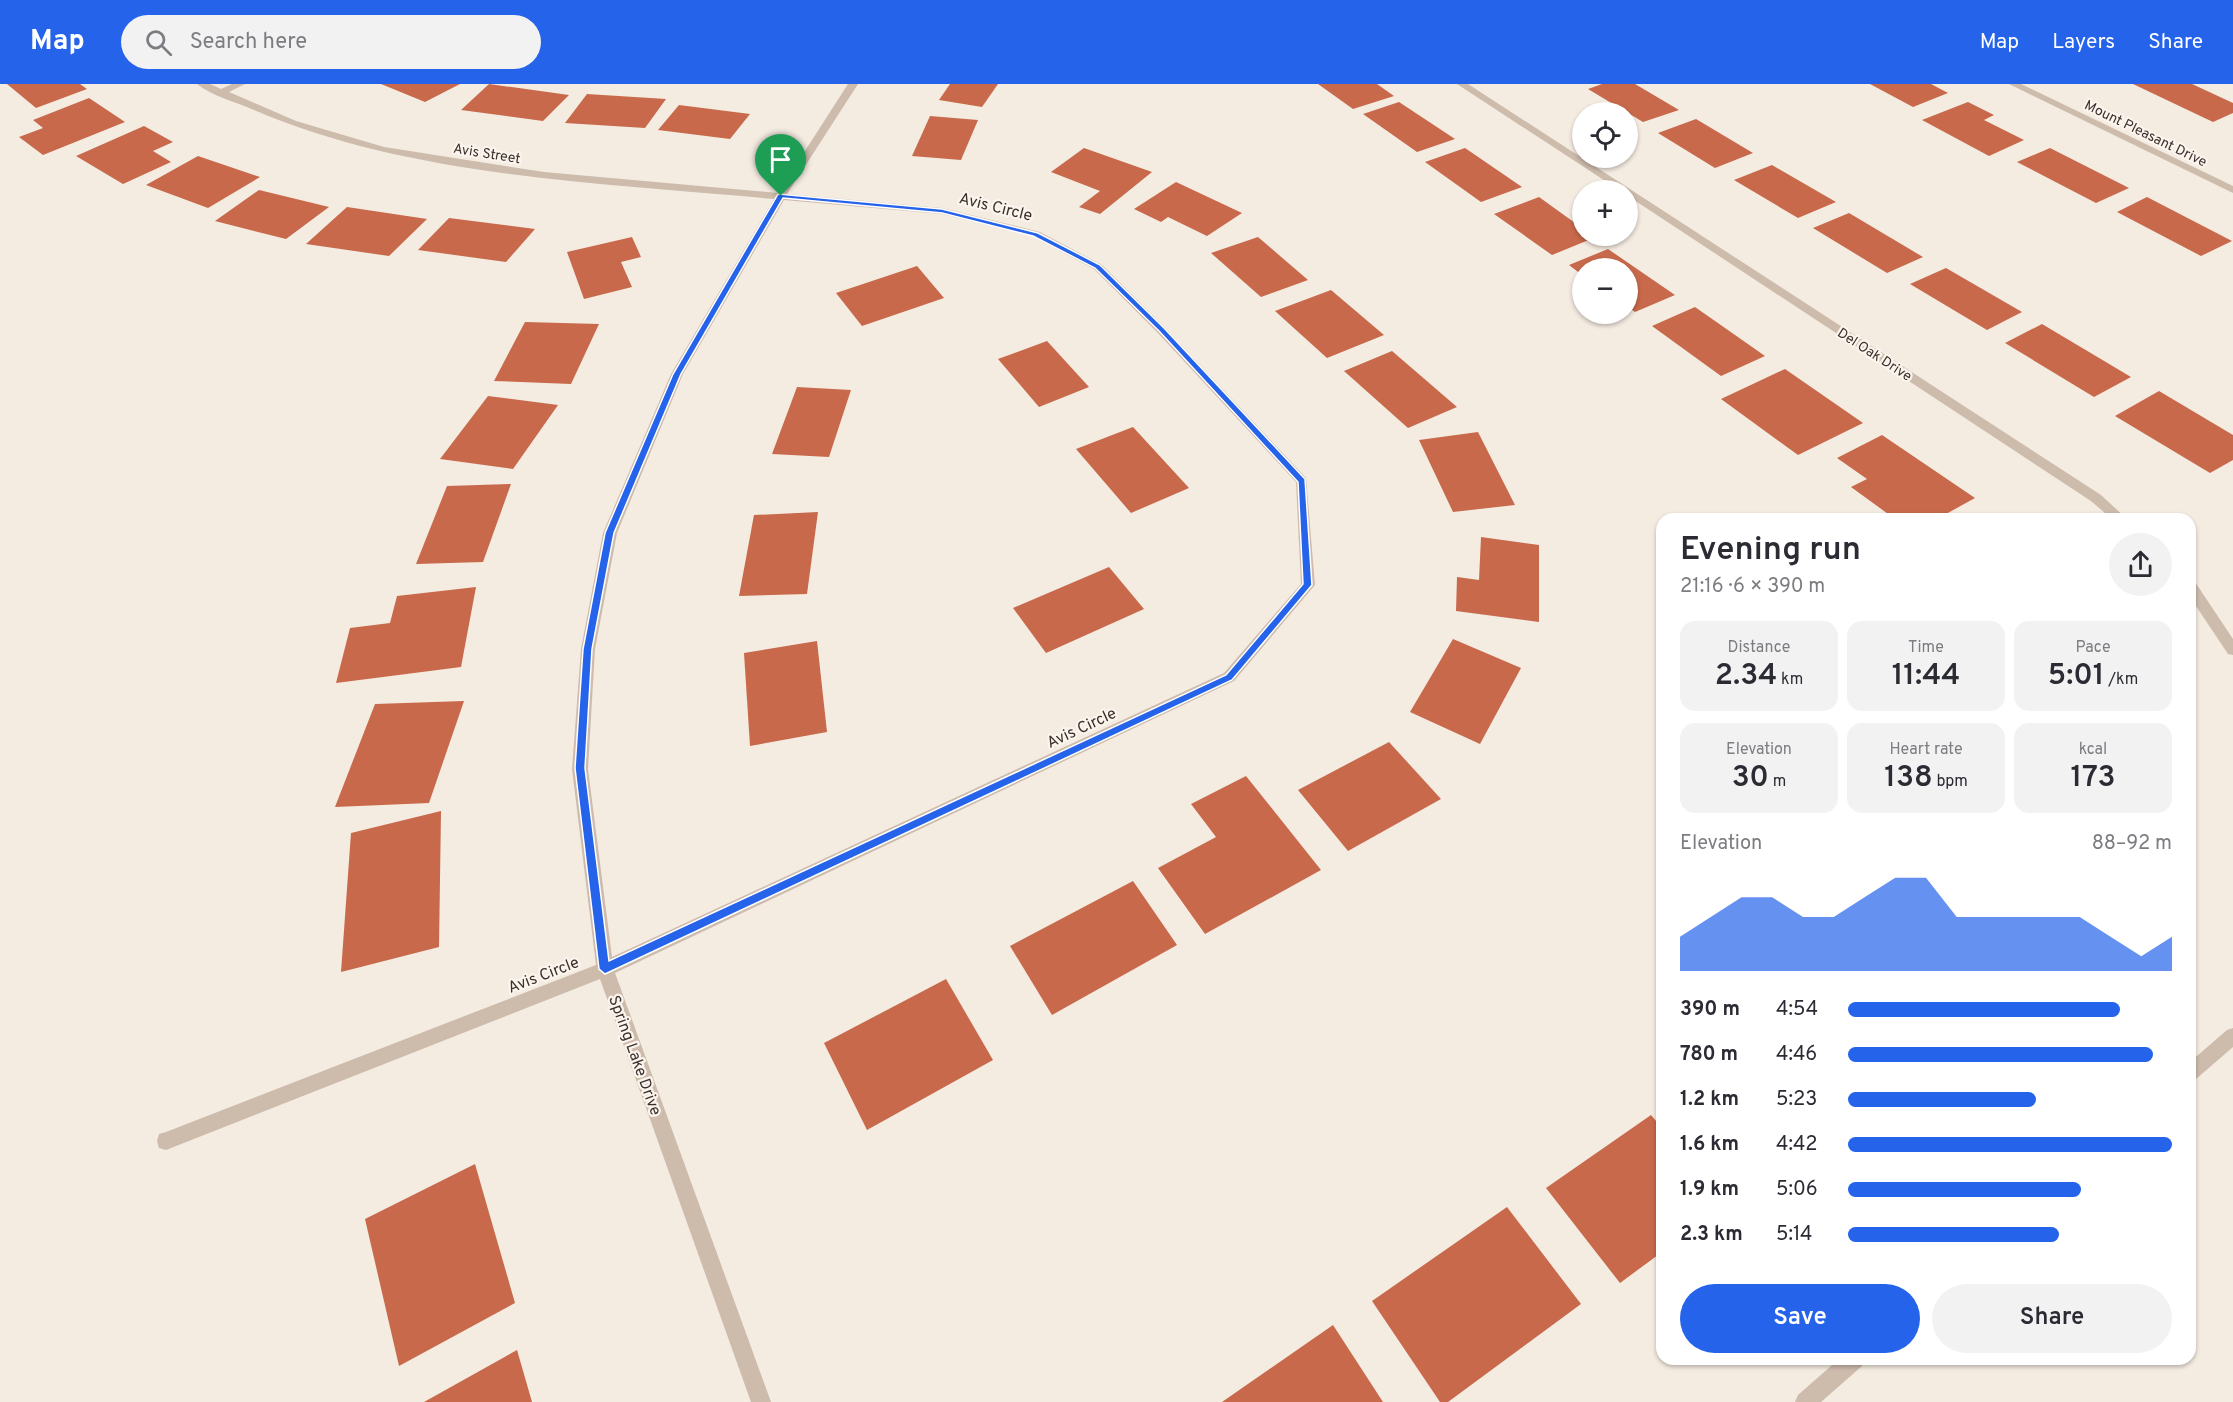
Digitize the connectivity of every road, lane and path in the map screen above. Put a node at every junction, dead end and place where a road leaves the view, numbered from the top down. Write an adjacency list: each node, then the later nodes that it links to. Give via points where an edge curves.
1 (202, 84): 6 (street, Avis Street)
2 (240, 84): 6 (street)
3 (853, 84): 9 (street, Spring Lake Drive)
4 (1462, 84): 7 (street, Del Oak Drive)
5 (2014, 84): 8 (street, Mount Pleasant Drive)
6 (219, 93): 9 (street, Avis Street, via 293,123 383,150 544,175)
7 (1609, 180)
8 (2233, 190)
9 (781, 196): 14 (street, Spring Lake Drive, via 677,374 610,533 588,649 580,768); 14 (street, Avis Circle, via 942,211 1036,234 1098,267 1302,481 1308,585 1229,677)
10 (1638, 199): 11 (street, Del Oak Drive, via 2096,498)
11 (2113, 513)
12 (2196, 595): 13 (street)
13 (2233, 650)
14 (605, 969): 17 (street, Avis Circle); 19 (street, Spring Lake Drive)
15 (2233, 1036): 16 (street)
16 (2196, 1067)
17 (166, 1141)
18 (1848, 1365): 20 (street)
19 (761, 1402)
20 (1805, 1402)

